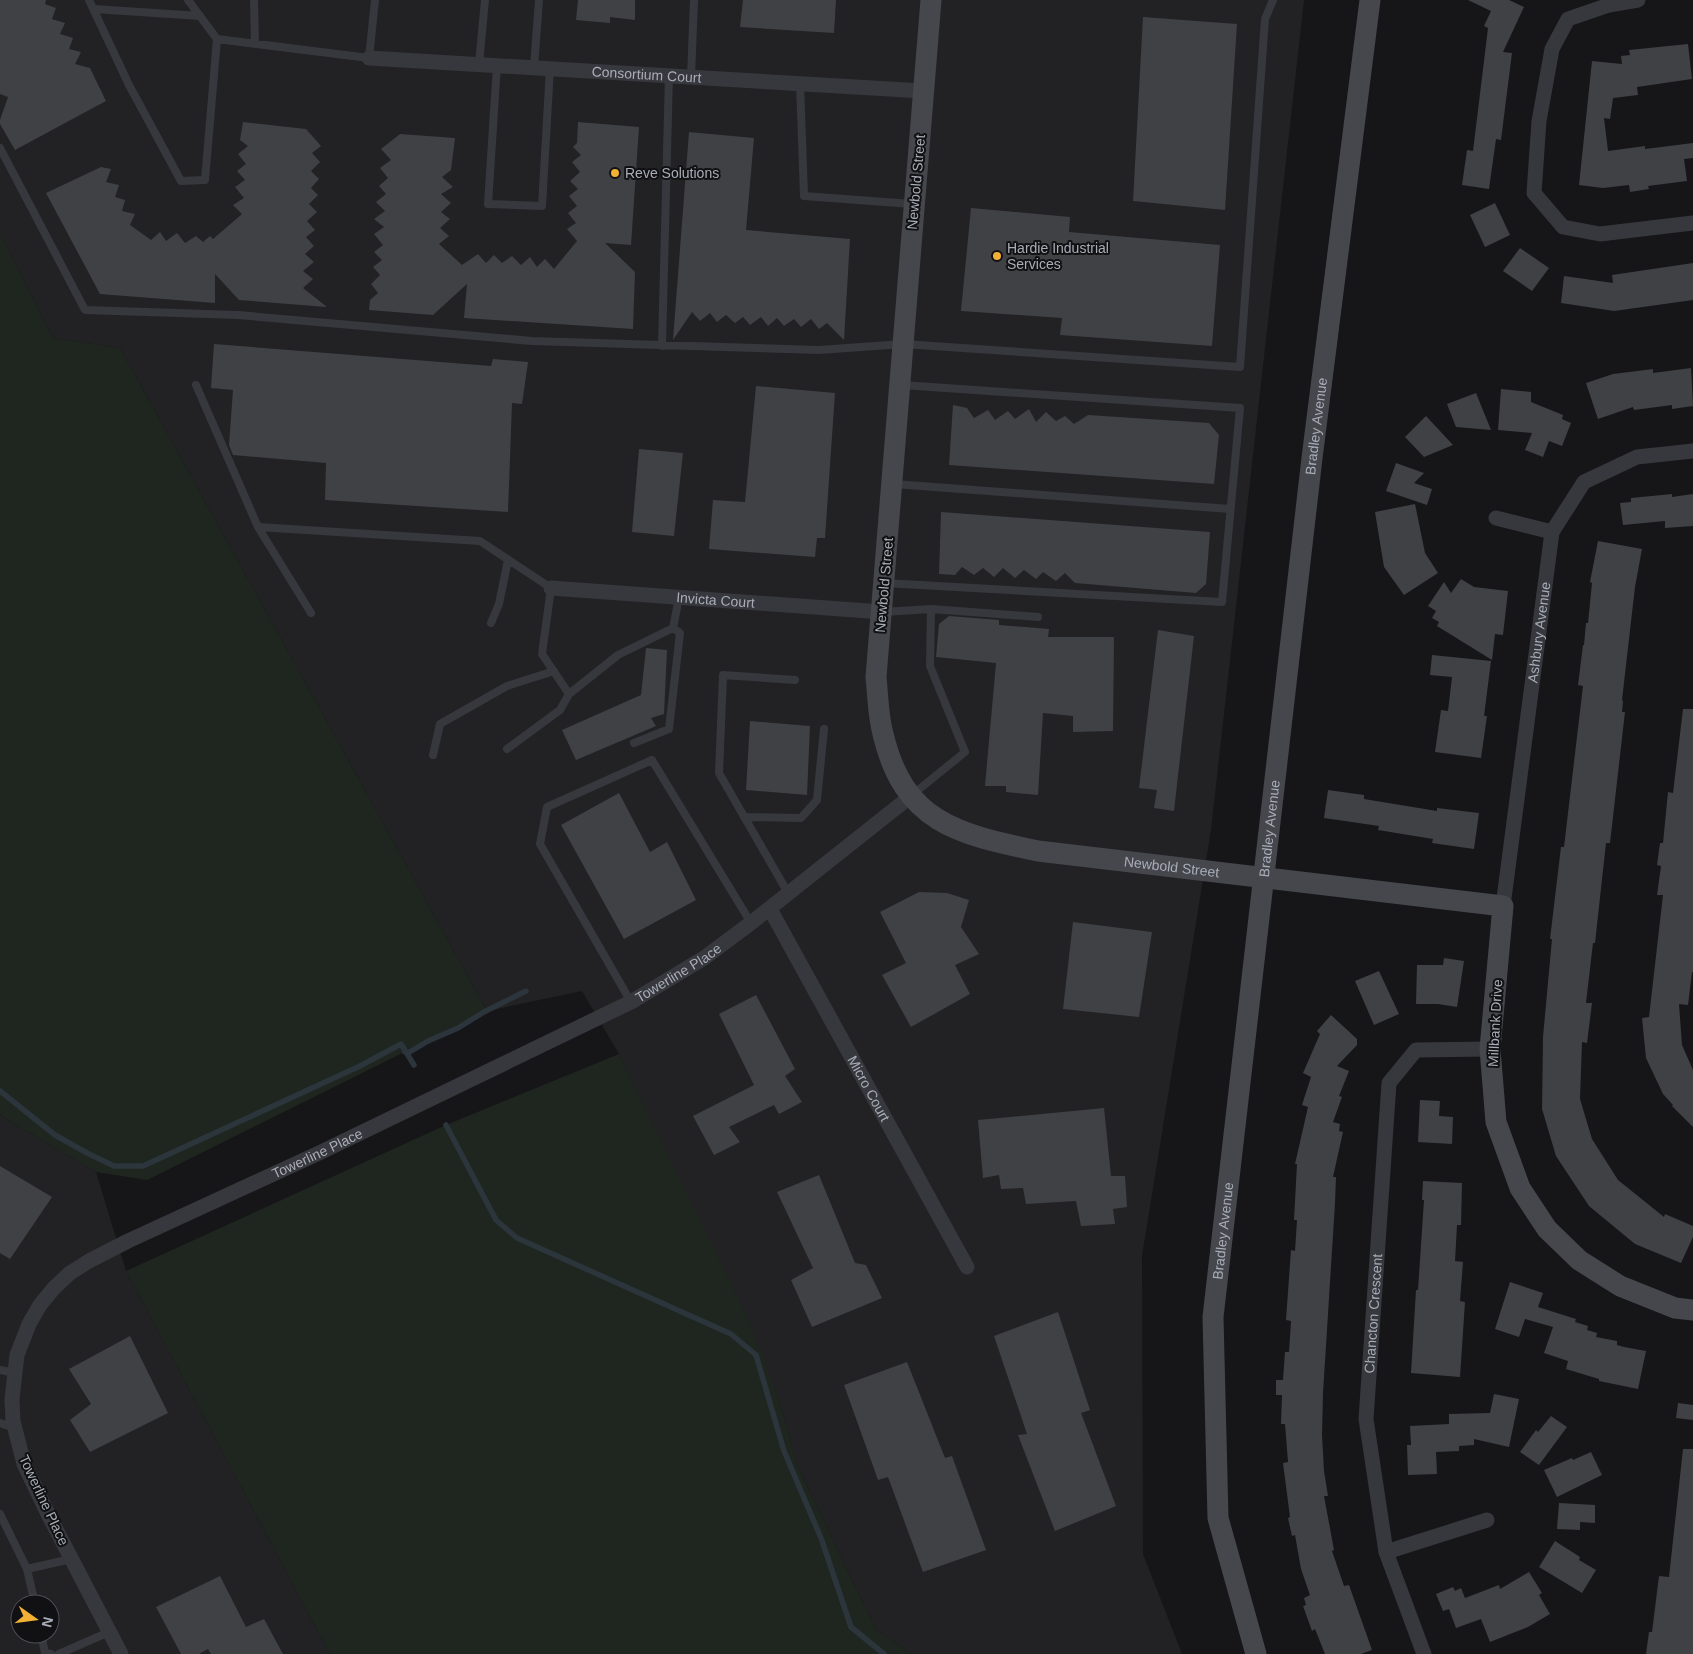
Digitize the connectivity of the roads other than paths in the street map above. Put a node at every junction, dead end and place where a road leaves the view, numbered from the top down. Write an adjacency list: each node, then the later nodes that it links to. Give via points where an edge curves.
1 (90, 0): 12 (lane)
2 (188, 0): 13 (lane)
3 (254, 0): 15 (lane)
4 (375, 0): 16 (lane)
5 (485, 0): 17 (lane)
6 (539, 0): 19 (lane)
7 (694, 0): 22 (lane)
8 (931, 0): 24 (street, Newbold Street)
9 (1273, 0): 28 (lane, via 1265,19 1240,367)
10 (1370, 0): 57 (street, Bradley Avenue)
11 (1638, 0): 27 (street, via 1609,5 1568,19 1552,49 1539,121 1534,193 1563,227 1600,234)
12 (94, 9): 13 (lane); 14 (lane, via 129,84 181,181 205,180)
13 (200, 16): 14 (lane)
14 (217, 39): 15 (lane)
15 (254, 44): 16 (lane)
16 (369, 58): 17 (street, Consortium Court)
17 (479, 64): 18 (street, Consortium Court)
18 (497, 65): 19 (street, Consortium Court); 20 (lane, via 488,204 542,206)
19 (534, 68): 20 (street, Consortium Court)
20 (550, 68): 21 (street, Consortium Court)
21 (669, 76): 22 (street, Consortium Court); 29 (lane)
22 (692, 77): 23 (street, Consortium Court)
23 (800, 84): 24 (street, Consortium Court); 26 (lane, via 804,196)
24 (923, 91): 26 (street, Newbold Street)
25 (0, 148): 29 (lane, via 85,310 238,315 532,341)
26 (914, 204): 28 (street, Newbold Street)
27 (1693, 223)
28 (903, 344): 29 (lane, via 819,350); 30 (street, Newbold Street)
29 (662, 346)
30 (900, 384): 33 (street, Newbold Street); 34 (lane, via 1240,408)
31 (196, 385): 36 (lane)
32 (1693, 450): 37 (street, Ashbury Avenue, via 1637,457 1584,482)
33 (892, 484): 34 (lane); 39 (street, Newbold Street)
34 (1230, 509): 39 (lane, via 1222,602)
35 (1496, 518): 37 (street)
36 (258, 527): 38 (lane, via 480,541); 44 (lane)
37 (1552, 532): 59 (street, Ashbury Avenue)
38 (508, 560): 40 (lane); 46 (lane, via 499,604)
39 (884, 583): 43 (street, Newbold Street)
40 (551, 588): 41 (street, Invicta Court); 48 (lane, via 542,654)
41 (679, 598): 43 (street, Invicta Court); 47 (lane)
42 (931, 609): 43 (lane); 45 (lane); 55 (lane, via 930,666 965,752)
43 (882, 612): 55 (street, Newbold Street, via 876,678 882,732 891,764)
44 (311, 613)
45 (1038, 617)
46 (491, 623)
47 (674, 628): 50 (lane, via 618,655); 52 (lane, via 680,633 669,729)
48 (554, 671): 50 (lane); 54 (lane, via 507,686 440,724)
49 (795, 680): 56 (lane, via 723,675 719,773)
50 (568, 694): 53 (lane, via 560,710)
51 (824, 729): 56 (lane, via 817,800 801,818)
52 (634, 743)
53 (507, 750)
54 (434, 755)
55 (911, 796): 57 (street, Newbold Street, via 933,817 984,840 1038,851); 58 (street, Towerline Place)
56 (744, 816): 58 (lane)
57 (1264, 877): 59 (street); 81 (street, Bradley Avenue, via 1213,1317 1218,1518)
58 (788, 893): 60 (street, Towerline Place)
59 (1503, 906): 63 (street, Millbank Drive)
60 (770, 909): 61 (street, Towerline Place); 64 (street, Micro Court)
61 (751, 923): 62 (street, Towerline Place, via 704,958); 62 (lane, via 652,760 547,806 540,844)
62 (631, 1002): 67 (street, Towerline Place, via 89,1261 70,1273 40,1305 29,1324)
63 (1490, 1049): 65 (street, Millbank Drive, via 1496,1122 1520,1188 1547,1229 1579,1260 1620,1286 1675,1308); 72 (street, Chancton Crescent, via 1416,1050 1389,1083 1366,1419)
64 (968, 1267)
65 (1693, 1310)
66 (0, 1370): 67 (lane)
67 (15, 1373): 69 (street, Towerline Place, via 12,1399)
68 (0, 1423): 69 (lane)
69 (15, 1428): 73 (street, Towerline Place, via 24,1464)
70 (0, 1514): 74 (lane)
71 (1487, 1520): 72 (street)
72 (1386, 1552): 82 (street, Chancton Crescent)
73 (71, 1559): 74 (lane); 76 (street, Towerline Place)
74 (27, 1569): 75 (lane)
75 (32, 1594)
76 (109, 1632): 79 (lane); 80 (street, Towerline Place)
77 (43, 1644): 78 (lane, via 45,1653)
78 (51, 1654)
79 (59, 1654)
80 (121, 1654)
81 (1256, 1654)
82 (1424, 1654)

